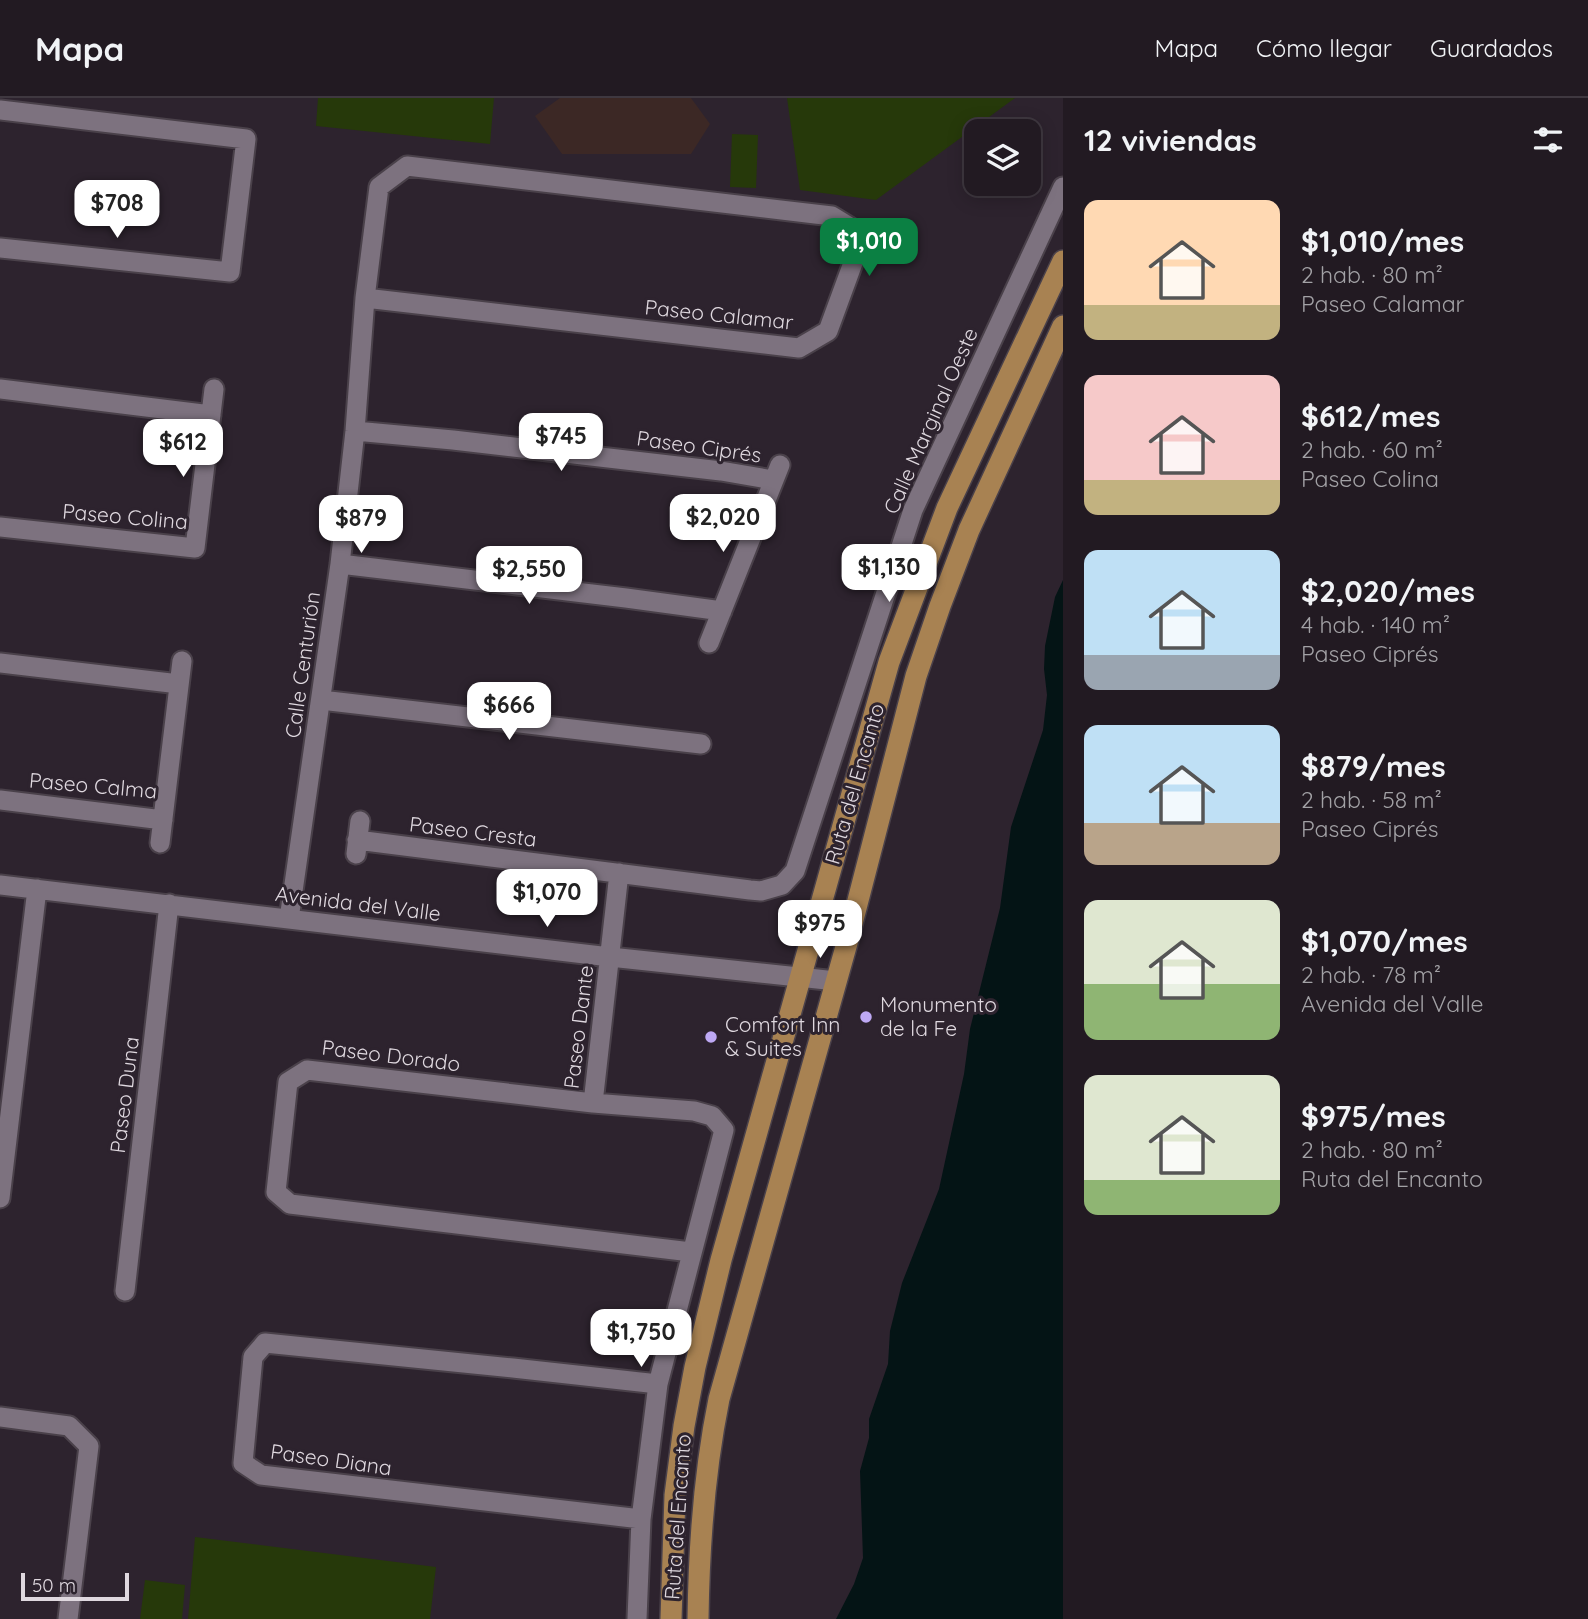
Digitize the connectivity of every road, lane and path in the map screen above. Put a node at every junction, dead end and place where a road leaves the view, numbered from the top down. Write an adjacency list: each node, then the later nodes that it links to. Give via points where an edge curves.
1 (0, 110): 4 (street, via 246,139 230,272)
2 (396, 175): 6 (street, Calle Centurión, via 379,187); 6 (street, Paseo Calamar, via 407,166 832,216 850,227 857,252 828,331 799,348)
3 (1063, 187): 28 (street, Calle Marginal Oeste, via 914,510 795,871 782,885)
4 (0, 248)
5 (1063, 261): 32 (main road, Ruta del Encanto, via 947,508 889,662)
6 (365, 298): 11 (street, Calle Centurión)
7 (1063, 326): 33 (main road, Ruta del Encanto, via 969,530 940,606 916,676)
8 (0, 389): 10 (street)
9 (214, 389): 10 (street)
10 (211, 415): 12 (street, Paseo Colina, via 195,548)
11 (355, 431): 13 (street, Calle Centurión); 14 (street, Paseo Ciprés, via 721,471 776,472)
12 (0, 527)
13 (340, 564): 14 (street); 19 (street, Calle Centurión)
14 (722, 611): 15 (street, Paseo Ciprés)
15 (709, 643)
16 (182, 661): 18 (street, Paseo Calma)
17 (0, 663): 18 (street)
18 (179, 684): 22 (street, Paseo Calma)
19 (321, 700): 20 (street); 30 (street, Calle Centurión)
20 (701, 744)
21 (0, 800): 22 (street, Paseo Calma)
22 (163, 820): 24 (street)
23 (358, 838): 25 (street, Paseo Cresta)
24 (160, 843)
25 (620, 873): 28 (street, Paseo Cresta); 31 (street, Paseo Dante)
26 (0, 885): 27 (street, Avenida del Valle)
27 (37, 889): 29 (street, Avenida del Valle); 35 (street)
28 (750, 890)
29 (169, 904): 30 (street, Avenida del Valle); 37 (street, Paseo Duna)
30 (289, 919): 31 (street, Avenida del Valle)
31 (610, 957): 32 (street, Avenida del Valle); 34 (street, Paseo Dante)
32 (800, 978): 33 (street, Avenida del Valle); 43 (main road, Ruta del Encanto, via 695,1367 675,1495)
33 (836, 981): 44 (main road, Ruta del Encanto, via 719,1399 704,1497)
34 (593, 1103): 36 (street, Paseo Dorado, via 694,1111 712,1116 723,1130); 36 (street, Paseo Dorado, via 307,1070 288,1082 276,1192 290,1204)
35 (0, 1198)
36 (691, 1252): 38 (street)
37 (125, 1291)
38 (658, 1384): 40 (street); 40 (street, Paseo Diana, via 265,1343 253,1357 243,1463 261,1475)
39 (0, 1417): 41 (street, via 69,1426 89,1446)
40 (641, 1520): 42 (street)
41 (68, 1619)
42 (637, 1619)
43 (671, 1619)
44 (698, 1619)

